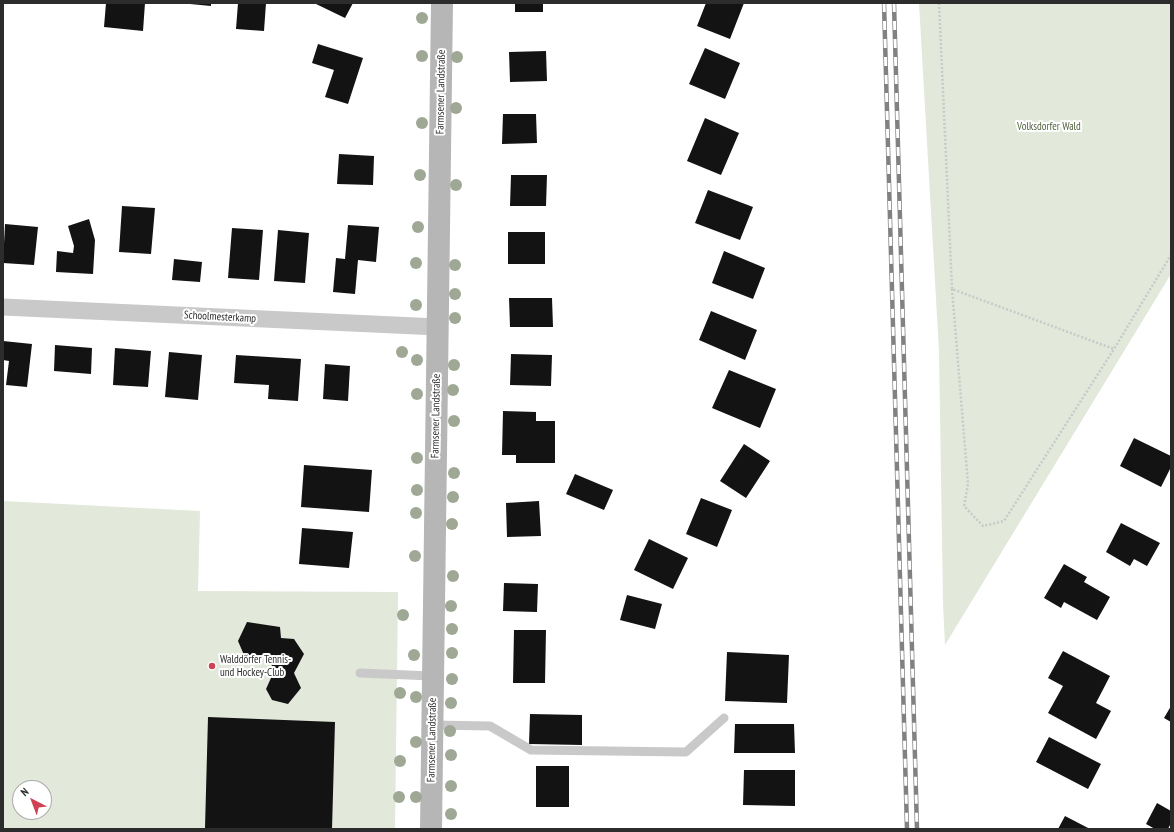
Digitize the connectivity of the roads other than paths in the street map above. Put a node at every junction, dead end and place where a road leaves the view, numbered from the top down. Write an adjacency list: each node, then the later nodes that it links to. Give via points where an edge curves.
1 (442, 3): 3 (main road, Farmsener Landstraße)
2 (3, 307): 3 (street, Schoolmesterkamp)
3 (438, 328): 5 (main road, Farmsener Landstraße)
4 (360, 673): 5 (lane)
5 (432, 676): 7 (main road, Farmsener Landstraße)
6 (724, 718): 7 (lane, via 686,752 531,750 490,726)
7 (433, 724): 8 (main road, Farmsener Landstraße)
8 (431, 829)

